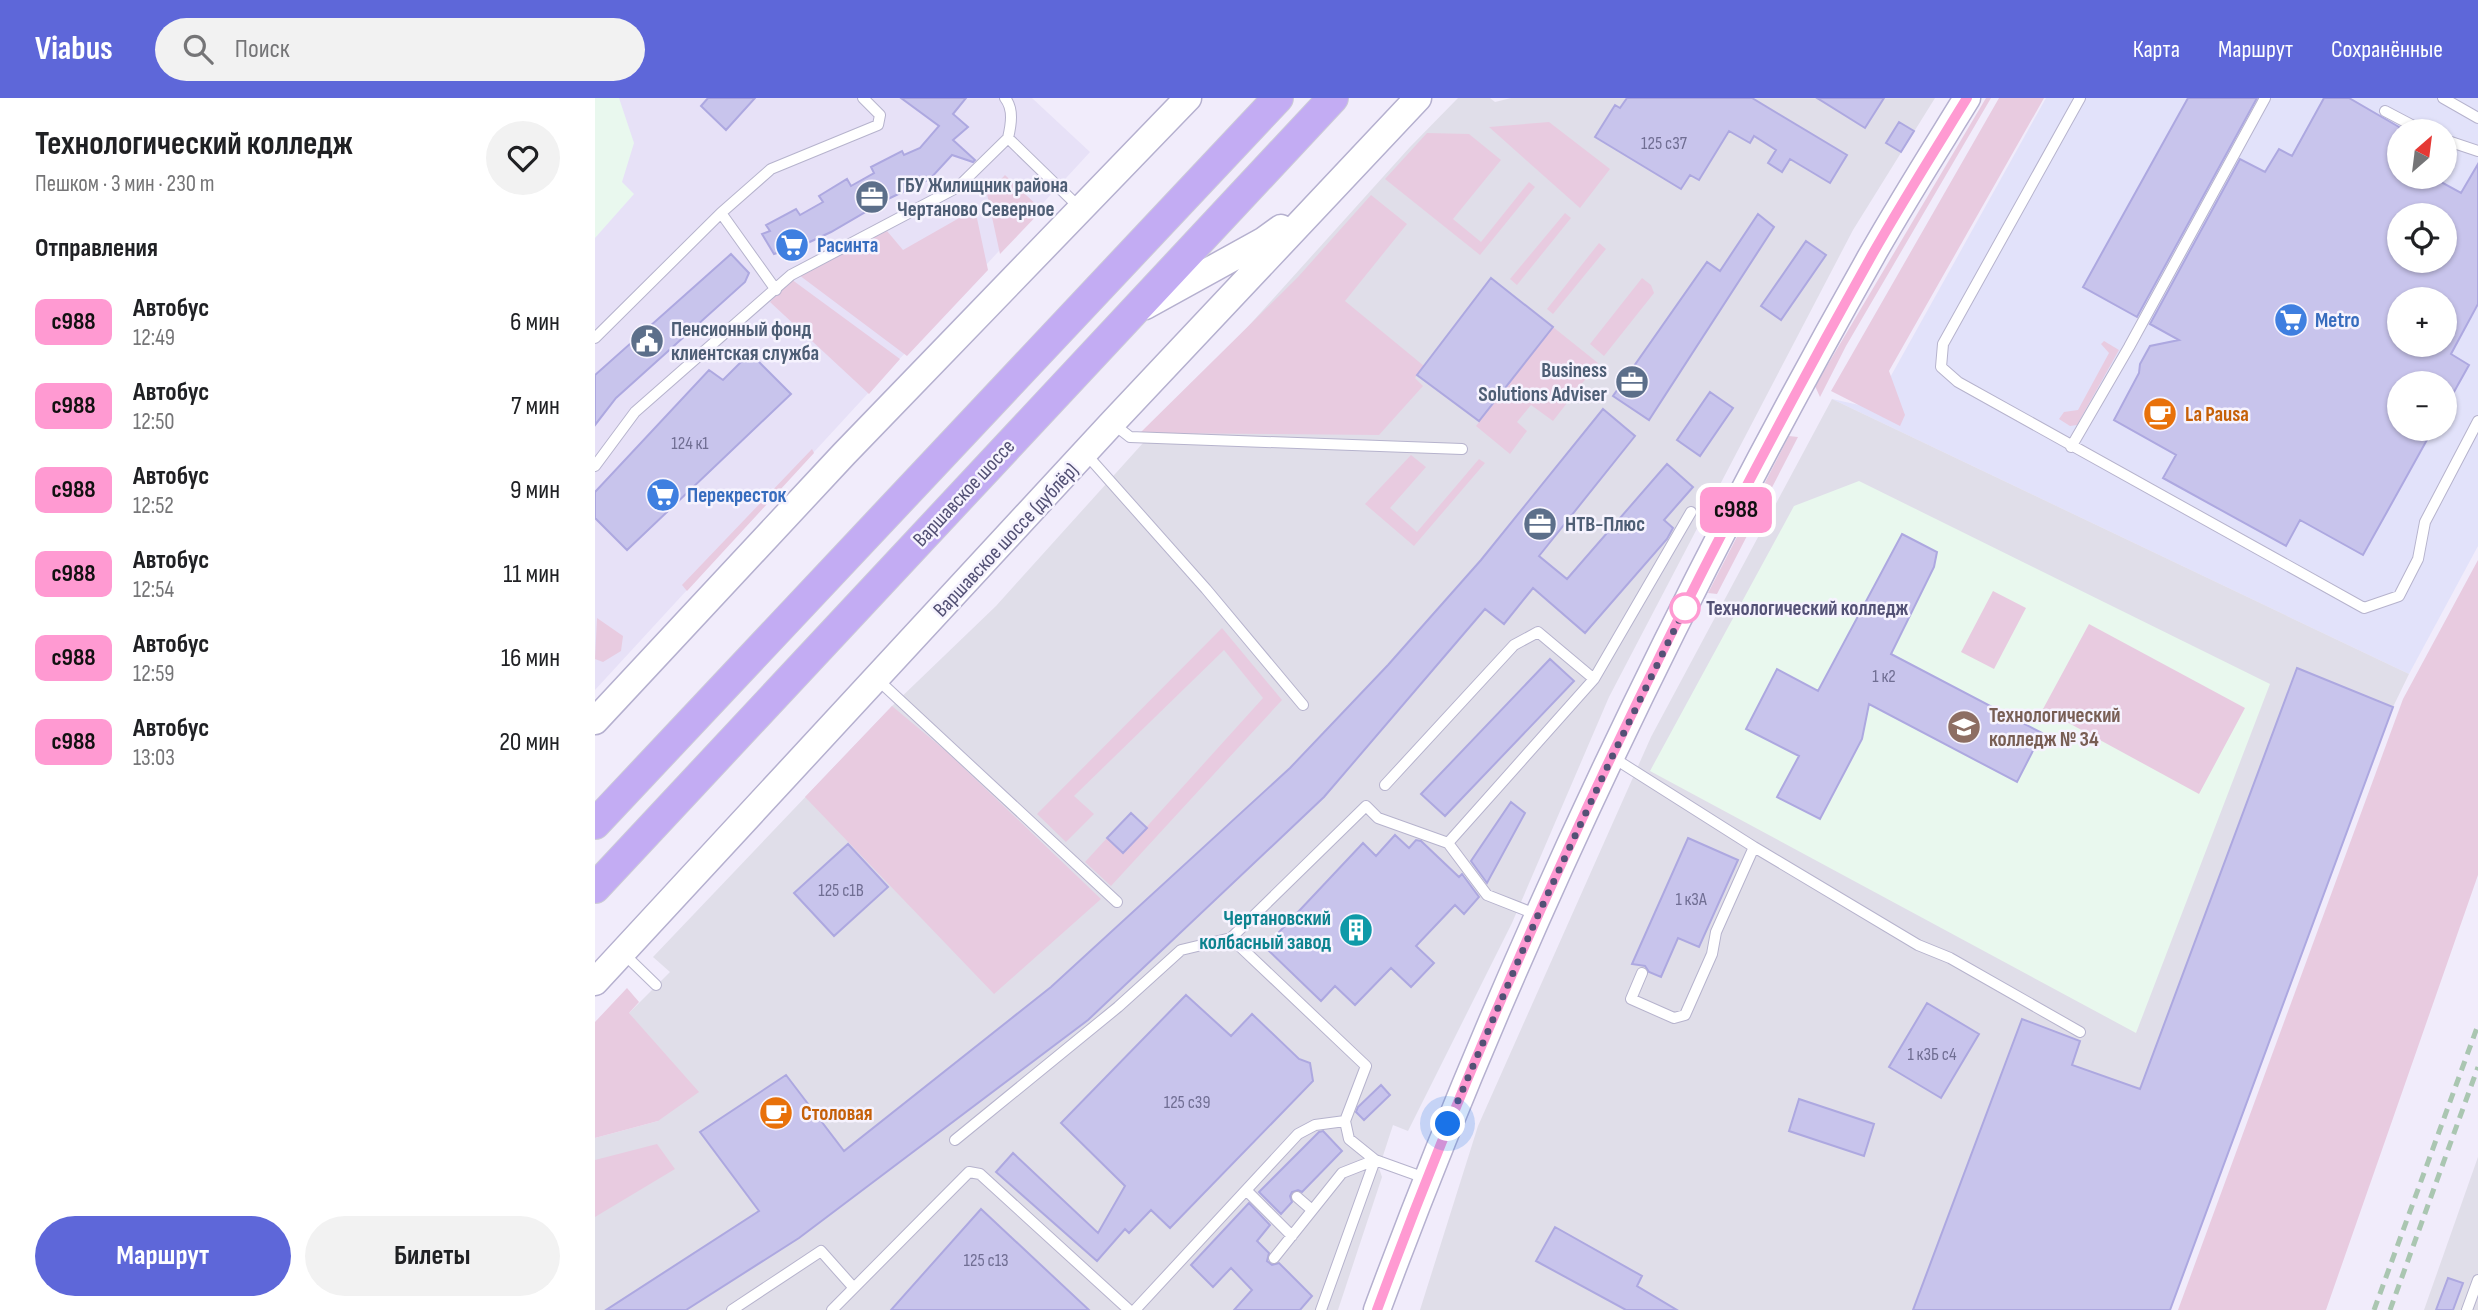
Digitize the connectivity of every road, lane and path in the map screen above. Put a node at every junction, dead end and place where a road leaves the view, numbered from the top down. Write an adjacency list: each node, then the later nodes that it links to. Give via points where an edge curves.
1 (863, 98): 19 (lane, via 880,115 878,125 771,169)
2 (1005, 98): 14 (lane, via 1012,121)
3 (1188, 98): 18 (main road)
4 (1278, 98): 36 (main road, Варшавское шоссе)
5 (1333, 98): 21 (main road, Варшавское шоссе)
6 (1418, 98): 17 (main road, Варшавское шоссе (дублёр))
7 (1967, 98): 34 (main road, via 1873,254 1791,404)
8 (2080, 98): 25 (lane, via 1943,345 1941,367 1958,382)
9 (2265, 98): 25 (lane)
10 (2443, 98): 12 (lane)
11 (2385, 111): 13 (lane)
12 (2478, 118)
13 (2400, 119)
14 (1008, 138): 18 (lane); 20 (lane, via 958,187 791,275)
15 (2457, 144): 16 (lane)
16 (2478, 151)
17 (1353, 166): 21 (main road, via 1263,241); 24 (main road, Варшавское шоссе (дублёр))
18 (1081, 208): 33 (main road)
19 (721, 213): 20 (lane); 22 (lane)
20 (776, 290): 28 (lane, via 635,412)
21 (1134, 312): 39 (main road, Варшавское шоссе)
22 (595, 338)
23 (2478, 421): 25 (lane, via 2425,522 2418,559 2399,596 2364,608)
24 (1112, 423): 26 (lane, via 1130,437); 27 (main road, Варшавское шоссе (дублёр))
25 (2071, 447)
26 (1462, 449)
27 (1086, 454): 30 (main road, Варшавское шоссе (дублёр)); 32 (lane)
28 (595, 466)
29 (1692, 512): 31 (lane)
30 (877, 678): 40 (lane); 43 (main road, Варшавское шоссе (дублёр))
31 (1594, 679): 35 (lane, via 1538,632 1514,645); 37 (lane)
32 (1303, 705)
33 (595, 721)
34 (1612, 757): 38 (lane); 41 (main road)
35 (1385, 785)
36 (595, 824)
37 (1448, 843): 41 (lane, via 1487,894); 42 (lane, via 1378,818 1366,806)
38 (1754, 847): 44 (lane, via 1685,1015 1674,1018 1631,999); 47 (lane, via 1918,945 1950,958)
39 (595, 888)
40 (1117, 902)
41 (1538, 915): 51 (main road)
42 (1231, 938): 48 (lane, via 1366,1066); 49 (lane, via 1181,950)
43 (623, 953): 45 (main road, Варшавское шоссе (дублёр)); 46 (lane)
44 (1642, 974)
45 (595, 982)
46 (656, 985)
47 (2080, 1032)
48 (1345, 1121): 50 (lane, via 1349,1139); 52 (lane, via 1315,1125 1298,1134)
49 (955, 1140)
50 (1375, 1160): 51 (lane); 54 (lane, via 1342,1173); 63 (lane)
51 (1426, 1178): 64 (main road)
52 (1247, 1191): 55 (lane); 62 (lane)
53 (1297, 1197): 54 (lane)
54 (1312, 1210): 55 (lane)
55 (1292, 1236): 56 (lane)
56 (1274, 1258)
57 (2478, 1280): 65 (lane)
58 (853, 1287): 59 (lane, via 821,1251); 60 (lane); 61 (lane, via 969,1172 980,1174)
59 (732, 1310)
60 (832, 1310)
61 (1129, 1310)
62 (1135, 1310)
63 (1321, 1310)
64 (1377, 1310)
65 (2467, 1310)

